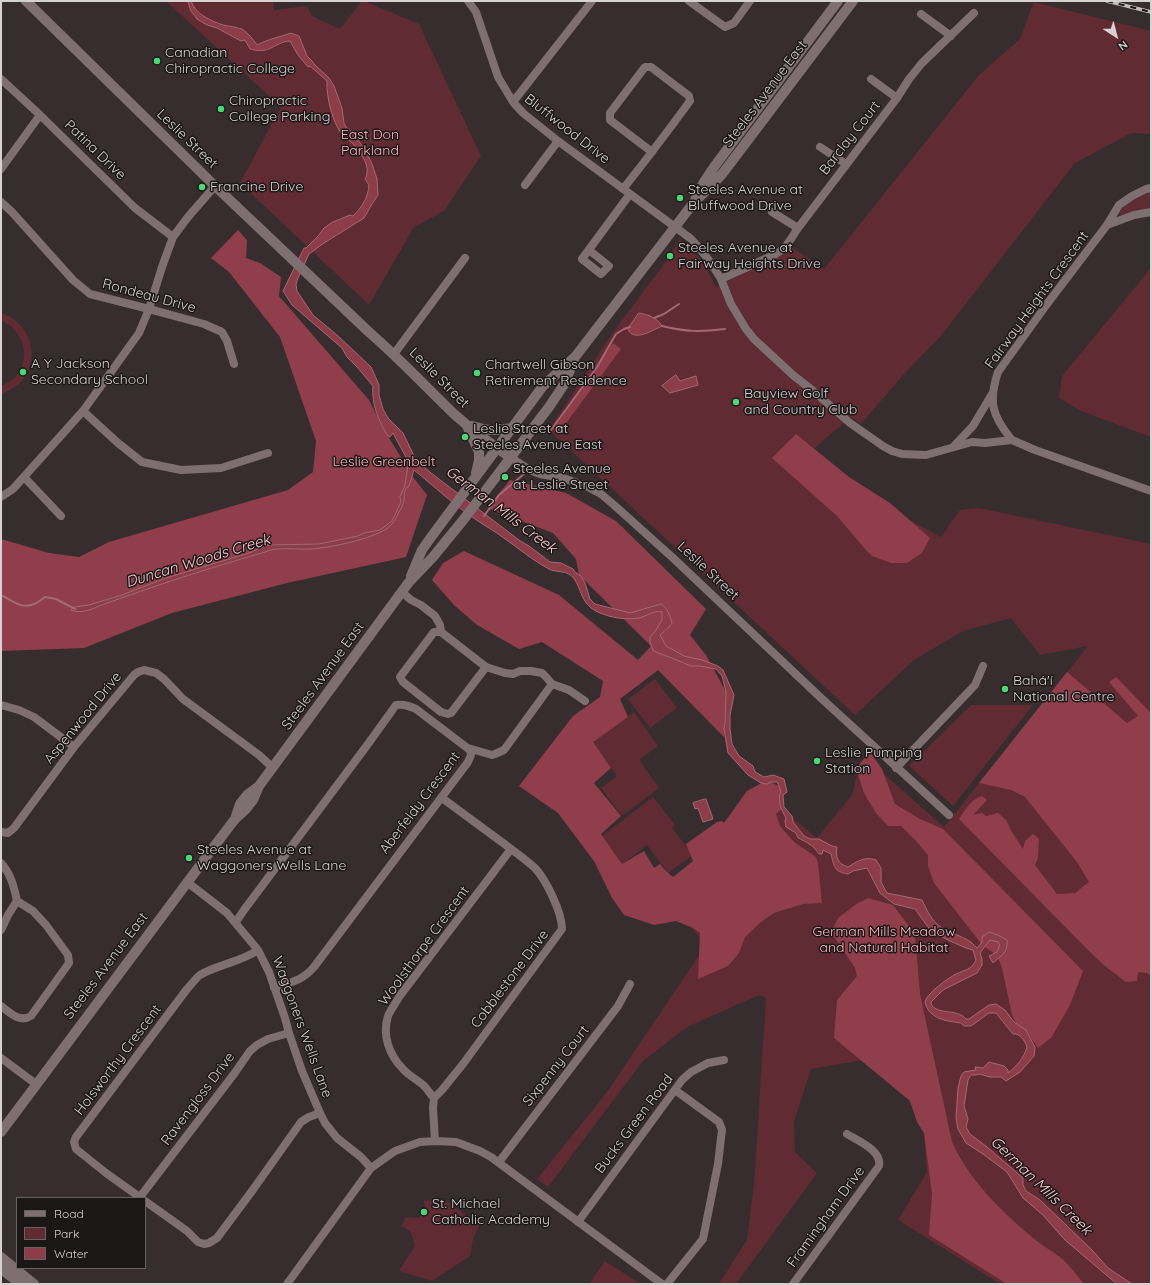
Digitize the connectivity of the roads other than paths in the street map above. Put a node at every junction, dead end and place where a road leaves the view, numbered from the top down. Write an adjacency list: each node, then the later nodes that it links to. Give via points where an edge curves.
1 (26, 1): 22 (main road, Leslie Street)
2 (468, 1): 14 (street, Bluffwood Drive, via 476,12 498,76)
3 (592, 1): 14 (street)
4 (689, 1): 5 (street, via 725,27 734,23)
5 (750, 1)
6 (838, 1): 26 (main road, Steeles Avenue East, via 714,167)
7 (853, 1): 26 (main road, Steeles Avenue East, via 723,173)
8 (974, 13): 10 (street, Barclay Court)
9 (921, 14): 10 (street)
10 (951, 36): 13 (street, Barclay Court, via 922,63)
11 (1, 79): 15 (street, Patina Drive)
12 (871, 79): 13 (street)
13 (897, 98): 19 (street, Barclay Court)
14 (513, 102): 16 (street, Bluffwood Drive)
15 (40, 115): 20 (street); 33 (street, Patina Drive, via 135,208)
16 (558, 141): 21 (street); 24 (street, Bluffwood Drive)
17 (820, 147): 19 (street)
18 (652, 152): 18 (street, via 690,102 689,96 651,67 645,67 610,113 610,120); 24 (street)
19 (846, 164): 32 (street, Barclay Court)
20 (1, 169)
21 (525, 185)
22 (215, 186): 33 (street); 38 (main road, Leslie Street)
23 (1151, 188): 30 (street, Fairway Heights Crescent, via 1119,205)
24 (623, 189): 25 (street, Bluffwood Drive)
25 (630, 194): 31 (street, Bluffwood Drive); 34 (street)
26 (695, 201): 31 (main road, Steeles Avenue East)
27 (1, 202): 37 (street, Rondeau Drive, via 73,280 90,294)
28 (772, 212): 32 (street)
29 (1151, 212): 30 (street, Fairway Heights Crescent)
30 (1107, 225): 41 (street, Fairway Heights Crescent, via 998,372)
31 (675, 228): 36 (street, Bluffwood Drive, via 690,238 701,250); 39 (main road, Steeles Avenue East)
32 (798, 228): 36 (street, Barclay Court, via 782,250)
33 (173, 237): 37 (street)
34 (589, 250)
35 (465, 258): 38 (street)
36 (721, 279): 47 (street, Bluffwood Drive, via 731,304 754,339 794,376 874,441 902,454 926,455)
37 (149, 309): 40 (street, Rondeau Drive, via 204,324 222,332); 42 (street, via 139,333)
38 (394, 354): 43 (main road, Leslie Street)
39 (575, 357): 44 (main road, Steeles Avenue East, via 543,386); 49 (main road, Steeles Avenue East, via 565,383)
40 (234, 364)
41 (993, 392): 45 (street, Fairway Heights Crescent, via 995,416); 47 (street, Fairway Heights Crescent, via 973,426)
42 (84, 411): 48 (street, via 142,462 181,470 221,468); 50 (street)
43 (466, 424): 44 (main road, via 494,431); 46 (main road, Leslie Street); 51 (main road, via 479,452)
44 (512, 428): 46 (main road, Steeles Avenue East)
45 (1012, 440): 47 (street, Bluffwood Drive, via 972,442); 52 (street)
46 (497, 448): 49 (main road, Leslie Street); 51 (main road, Steeles Avenue East)
47 (952, 448)
48 (268, 454)
49 (510, 457): 55 (main road, Steeles Avenue East, via 433,558); 66 (street, Leslie Street, via 540,474 586,486 614,504)
50 (24, 477): 53 (street); 54 (street)
51 (476, 477): 55 (main road, Steeles Avenue East, via 422,550)
52 (1151, 491)
53 (1, 497)
54 (62, 516)
55 (409, 582): 56 (main road, Steeles Avenue East)
56 (402, 592): 57 (street, via 435,616); 65 (main road, Steeles Avenue East)
57 (441, 632): 59 (street); 59 (street, via 434,632 431,635 400,677 432,705 441,712 451,713)
58 (983, 666): 66 (street, via 975,685)
59 (486, 667): 60 (street, via 513,674 531,670 542,673)
60 (552, 684): 61 (street, via 569,690); 64 (street, via 504,750 492,755)
61 (585, 701)
62 (1, 705): 63 (street, via 34,717)
63 (74, 747): 65 (street, Aspenwood Drive, via 134,675 144,670 156,673 164,679 183,699); 69 (street, Aspenwood Drive, via 14,828 8,833)
64 (468, 748): 67 (street, Aberfeldy Crescent, via 471,755 468,762); 74 (street, Aberfeldy Crescent, via 416,709 408,705 396,705)
65 (273, 768): 72 (main road, Steeles Avenue East, via 259,786 247,794 235,818)
66 (896, 768): 68 (street, Leslie Street)
67 (442, 798): 70 (street, Cobblestone Drive); 78 (street, Aberfeldy Crescent, via 307,976)
68 (948, 815)
69 (1, 832)
70 (511, 849): 85 (street, Woolsthorpe Crescent, via 388,1015 386,1038 394,1058); 85 (street, Cobblestone Drive, via 536,869 552,896 562,922 562,929 463,1064)
71 (1, 863): 73 (street, via 14,884)
72 (187, 882): 74 (street, Waggoners Wells Lane); 83 (main road, Steeles Avenue East)
73 (17, 901): 75 (street); 79 (street, via 46,925 68,954 70,963 27,1019)
74 (236, 922): 76 (street, Waggoners Wells Lane)
75 (1, 930)
76 (258, 950): 78 (street, Waggoners Wells Lane); 92 (street, Holsworthy Crescent, via 250,956 199,976 76,1137 76,1149)
77 (630, 984): 90 (street, Sixpenny Court, via 618,1006)
78 (274, 988): 80 (street, Waggoners Wells Lane)
79 (3, 1011)
80 (289, 1033): 86 (street, Waggoners Wells Lane); 93 (street, Ravengloss Drive, via 268,1039 250,1051)
81 (1, 1058): 83 (street)
82 (724, 1060): 84 (street, Bucks Green Road, via 708,1063 691,1072)
83 (36, 1084): 87 (main road, Steeles Avenue East)
84 (675, 1090): 95 (street, Bucks Green Road); 102 (street, via 719,1122 722,1130 703,1239)
85 (434, 1098): 89 (street)
86 (320, 1113): 91 (street, Waggoners Wells Lane, via 337,1138); 94 (street, Holsworthy Crescent, via 301,1122 252,1191 210,1243 198,1242)
87 (1, 1132)
88 (847, 1134): 103 (street, Framingham Drive, via 877,1154 879,1166)
89 (435, 1141): 90 (street, via 456,1142); 91 (street, via 420,1142 395,1151)
90 (499, 1162): 95 (street)
91 (371, 1168): 100 (street)
92 (139, 1197)
93 (143, 1197)
94 (146, 1202)
95 (578, 1222): 101 (street)
96 (1, 1257): 99 (main road)
97 (1, 1268): 98 (main road)
98 (21, 1284)
99 (34, 1284)
100 (287, 1284)
101 (662, 1284)
102 (667, 1284)
103 (793, 1284)

